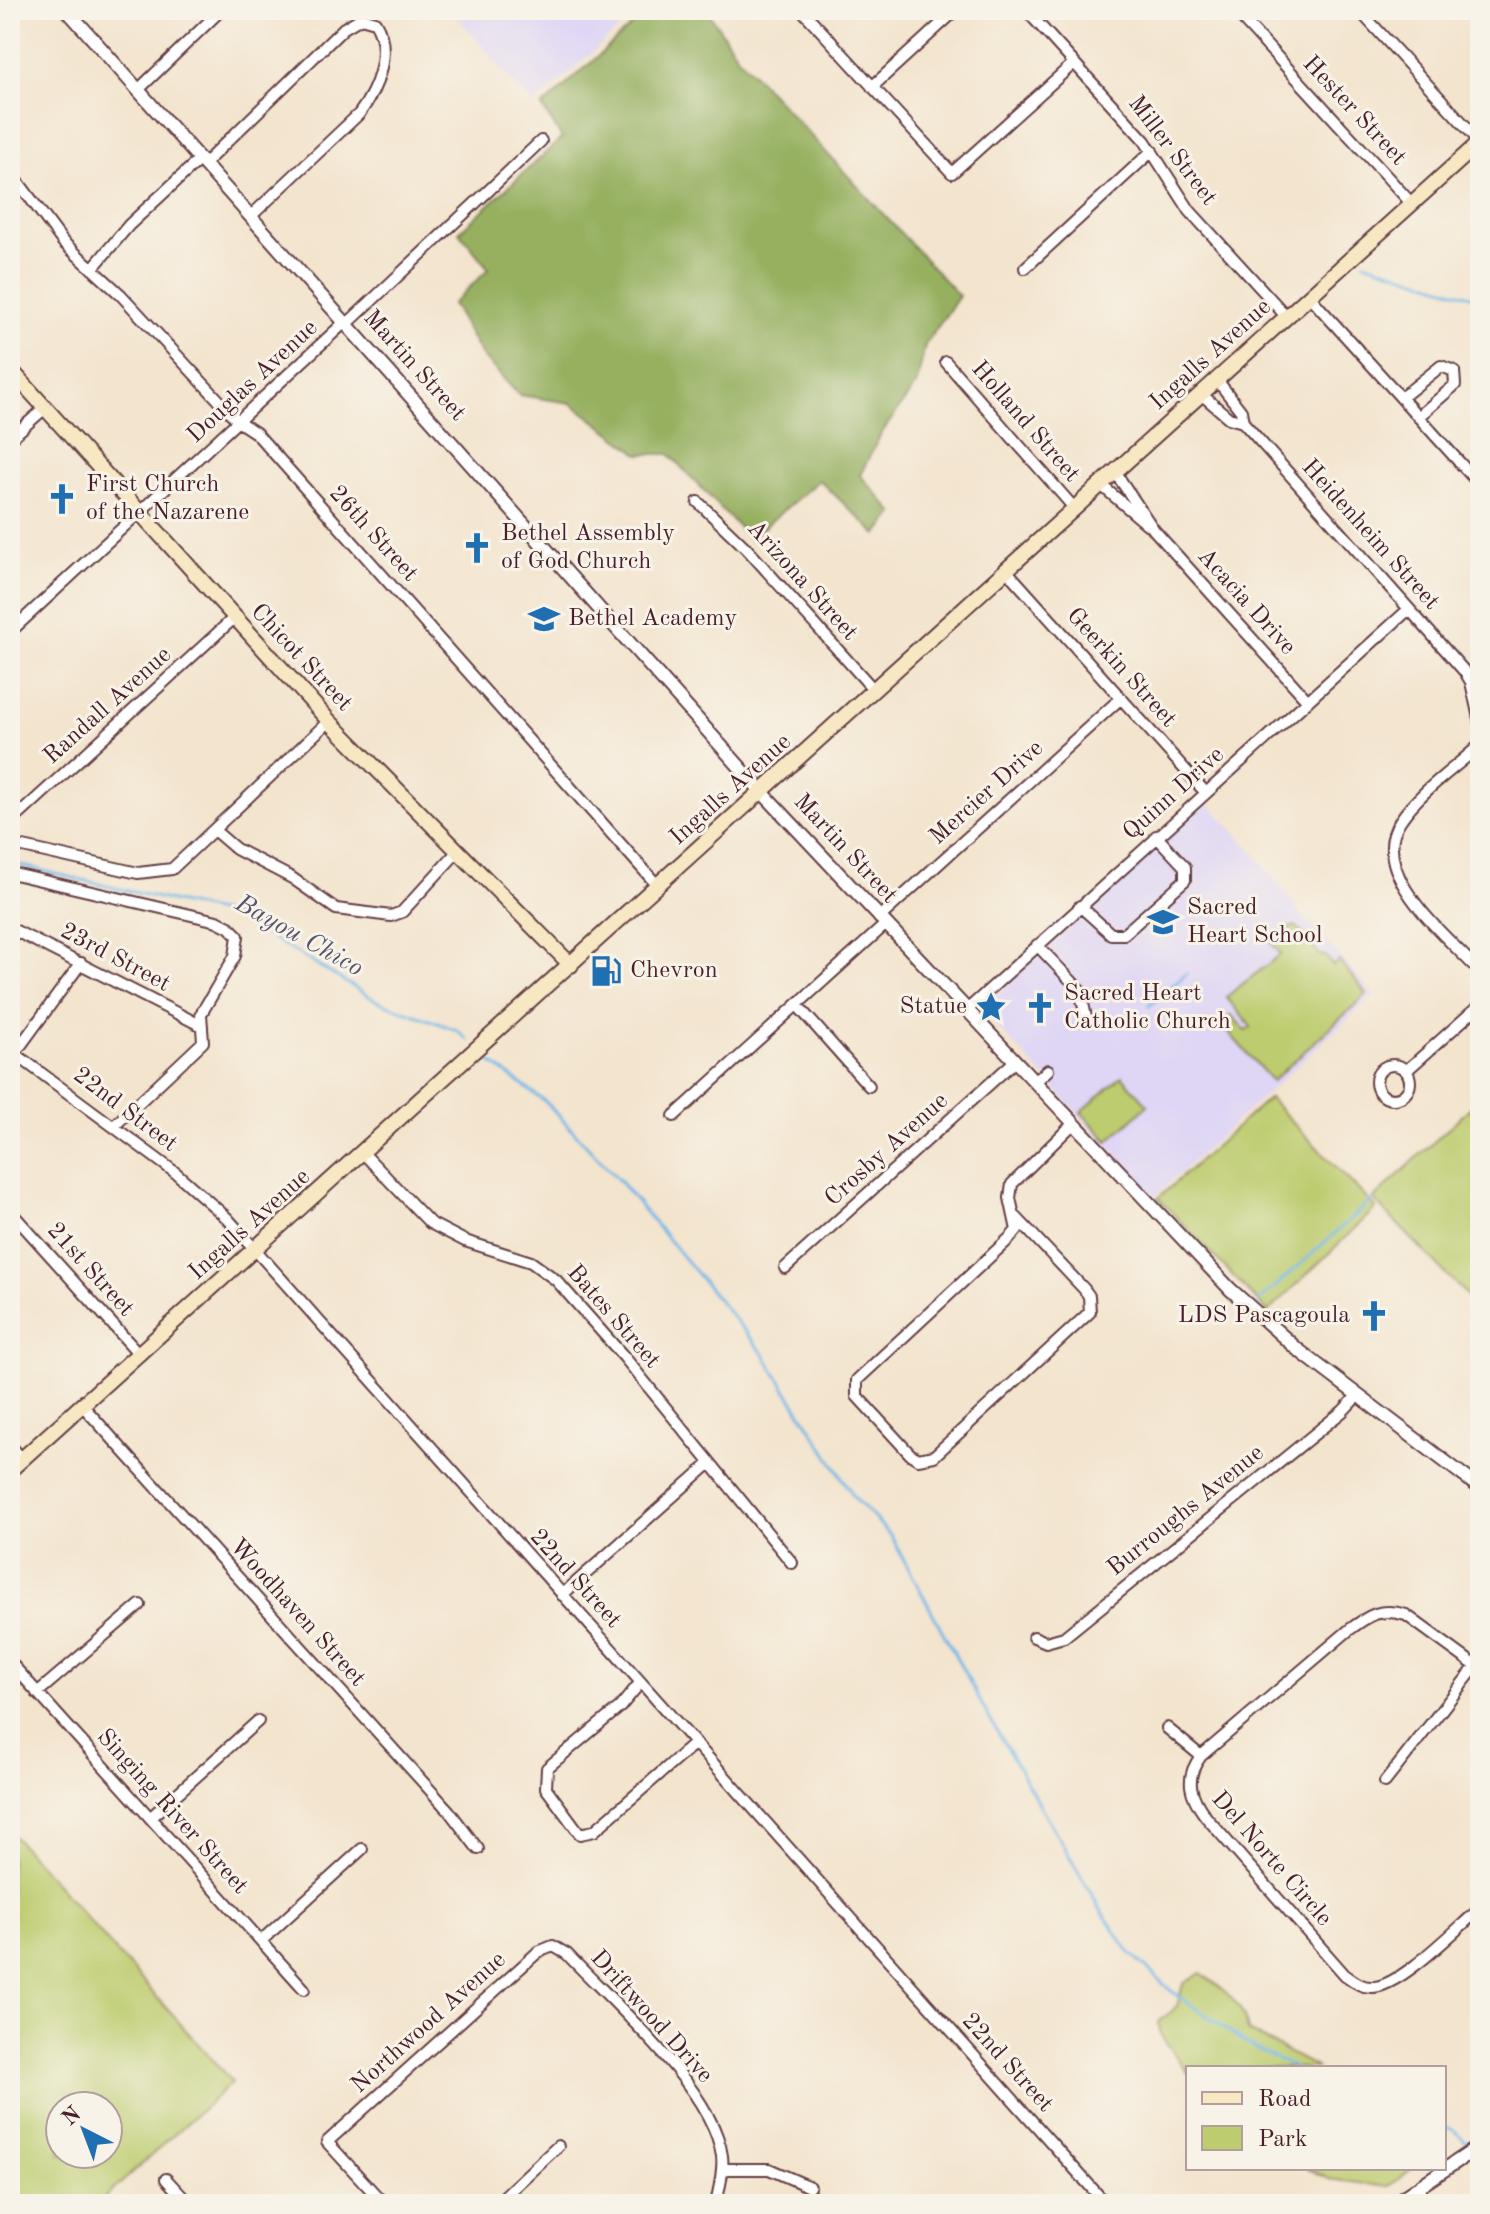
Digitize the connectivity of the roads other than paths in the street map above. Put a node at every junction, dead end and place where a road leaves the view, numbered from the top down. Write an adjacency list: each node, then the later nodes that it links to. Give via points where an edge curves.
1 (67, 10): 10 (street, Martin Street)
2 (221, 10): 10 (street)
3 (802, 10): 9 (street)
4 (956, 10): 9 (street)
5 (1026, 10): 8 (street, Miller Street)
6 (1234, 10): 16 (street, Hester Street)
7 (1359, 10): 12 (street)
8 (1074, 63): 9 (street, via 952,173); 13 (street, Miller Street)
9 (872, 87)
10 (138, 90): 14 (street, Martin Street)
11 (541, 141): 22 (street, Douglas Avenue)
12 (1480, 142): 16 (main road, Ingalls Avenue)
13 (1152, 151): 18 (street); 21 (street, Miller Street, via 1190,211)
14 (202, 161): 17 (street, Martin Street); 17 (street, via 344,28 361,18 375,22 382,44 378,83 370,99); 19 (street, via 129,225)
15 (10, 171): 19 (street, 26th Street, via 46,222)
16 (1412, 204): 20 (main road, Ingalls Avenue)
17 (251, 216): 22 (street, Martin Street)
18 (1025, 268)
19 (92, 269): 30 (street, 26th Street)
20 (1309, 296): 21 (main road, Ingalls Avenue); 27 (street)
21 (1287, 317): 25 (main road, Ingalls Avenue)
22 (346, 323): 30 (street, Douglas Avenue); 50 (street, Martin Street)
23 (946, 362): 37 (street, Holland Street)
24 (10, 369): 28 (main road, Chicot Street)
25 (1217, 380): 26 (main road, Ingalls Avenue); 31 (street, Heidenheim Street, via 1241,411)
26 (1201, 394): 31 (street, via 1229,418); 33 (main road, Ingalls Avenue)
27 (1401, 398): 29 (street); 29 (street, via 1441,366 1454,371 1455,385)
28 (45, 408): 32 (street); 38 (main road, Chicot Street)
29 (1418, 417): 35 (street)
30 (239, 422): 38 (street, Douglas Avenue); 58 (street, 26th Street, via 256,433)
31 (1243, 422): 41 (street, Heidenheim Street)
32 (10, 439)
33 (1115, 472): 34 (main road, Ingalls Avenue); 39 (street, Acacia Drive)
34 (1101, 485): 37 (main road, Ingalls Avenue); 39 (street, Acacia Drive)
35 (1480, 485)
36 (698, 502): 44 (street, Arizona Street)
37 (1075, 509): 40 (main road, Ingalls Avenue)
38 (141, 515): 42 (main road, Chicot Street); 43 (street, Douglas Avenue)
39 (1154, 530): 46 (street, Acacia Drive)
40 (1006, 570): 44 (main road, Ingalls Avenue); 45 (street, Geerkin Street)
41 (1409, 609): 46 (street, Quinn Drive); 48 (street, Heidenheim Street, via 1465,672)
42 (234, 618): 47 (main road, Chicot Street); 52 (street, Randall Avenue)
43 (10, 632)
44 (874, 690): 50 (main road, Ingalls Avenue)
45 (1121, 698): 51 (street, Geerkin Street); 60 (street, Mercier Drive)
46 (1308, 701): 51 (street, Quinn Drive)
47 (329, 721): 53 (street); 56 (main road, Chicot Street)
48 (1480, 723)
49 (1480, 745): 65 (street, via 1401,820 1392,843 1397,878)
50 (762, 792): 58 (main road, Ingalls Avenue); 60 (street, Martin Street)
51 (1206, 793): 54 (street, Quinn Drive)
52 (10, 823)
53 (215, 831): 55 (street, via 172,869 151,874); 56 (street, via 325,904 391,916 402,912)
54 (1156, 836): 59 (street, Quinn Drive); 59 (street, via 1185,867 1185,880 1124,934 1111,934)
55 (10, 844)
56 (458, 851): 64 (main road, Chicot Street)
57 (10, 873): 70 (street, via 217,921 234,931 239,946 204,1006)
58 (658, 886): 64 (main road, Ingalls Avenue)
59 (1080, 906): 62 (street, Quinn Drive)
60 (883, 921): 66 (street, Mercier Drive); 68 (street, Martin Street)
61 (10, 928): 63 (street, 23rd Street)
62 (1037, 945): 68 (street, Quinn Drive); 69 (street, via 1080,990)
63 (81, 963): 70 (street, 23rd Street); 71 (street)
64 (571, 965): 80 (main road, Ingalls Avenue)
65 (1480, 972)
66 (797, 1005): 76 (street); 77 (street, Mercier Drive)
67 (1480, 1005): 74 (street)
68 (967, 1010): 72 (street, Martin Street)
69 (1086, 1017)
70 (202, 1026): 79 (street, via 204,1037 195,1052)
71 (12, 1051): 79 (street, 22nd Street)
72 (1015, 1061): 75 (street, Martin Street); 84 (street, Crosby Avenue)
73 (1048, 1070): 75 (street)
74 (1406, 1071)
75 (1035, 1082): 78 (street, Martin Street)
76 (869, 1086)
77 (674, 1116)
78 (1074, 1123): 82 (street, via 1012,1184 1010,1198); 86 (street, Martin Street, via 1230,1289)
79 (114, 1126): 83 (street, 22nd Street, via 196,1189)
80 (363, 1153): 83 (main road, Ingalls Avenue); 90 (street, Bates Street, via 430,1223 465,1241 531,1262 556,1280)
81 (10, 1211): 85 (street, 21st Street)
82 (1021, 1230): 82 (street, via 857,1380 857,1396 918,1459 934,1456 1090,1312 1084,1289)
83 (256, 1249): 85 (main road, Ingalls Avenue); 94 (street, 22nd Street)
84 (785, 1268)
85 (140, 1355): 87 (main road, Ingalls Avenue)
86 (1358, 1395): 92 (street, Martin Street); 96 (street, Burroughs Avenue, via 1066,1635 1046,1642)
87 (83, 1406): 89 (main road, Ingalls Avenue); 108 (street, Woodhaven Street)
88 (10, 1447): 89 (street)
89 (22, 1460): 91 (main road, Ingalls Avenue)
90 (709, 1464): 93 (street, Bates Street); 94 (street)
91 (10, 1470)
92 (1479, 1485)
93 (792, 1563)
94 (562, 1595): 99 (street, 22nd Street)
95 (140, 1605): 100 (street)
96 (1034, 1637)
97 (10, 1662): 100 (street, Singing River Street)
98 (1479, 1665): 104 (street, via 1406,1615 1376,1612); 105 (street)
99 (640, 1683): 103 (street, 22nd Street); 103 (street, via 544,1775 546,1788 580,1834 594,1831)
100 (37, 1693): 106 (street, Singing River Street)
101 (258, 1721): 106 (street)
102 (1167, 1728): 104 (street)
103 (694, 1744): 124 (street, 22nd Street)
104 (1201, 1756): 109 (street, Del Norte Circle, via 1190,1774 1194,1802 1356,1983 1374,1987 1392,1981)
105 (1385, 1782)
106 (150, 1818): 110 (street, Singing River Street)
107 (362, 1849): 110 (street)
108 (478, 1849)
109 (1480, 1909)
110 (262, 1940): 112 (street, Singing River Street)
111 (553, 1946): 115 (street, Driftwood Drive, via 567,1954 696,2094 715,2129); 121 (street, Northwood Avenue, via 538,1952 327,2142)
112 (304, 1989)
113 (558, 2146): 122 (street)
114 (1480, 2146): 116 (street)
115 (723, 2169): 119 (street, via 769,2169); 123 (street)
116 (1446, 2169)
117 (1444, 2170): 125 (street)
118 (166, 2179): 120 (street)
119 (810, 2187)
120 (189, 2204)
121 (384, 2204)
122 (496, 2204)
123 (716, 2204)
124 (1106, 2204)
125 (1393, 2204)

